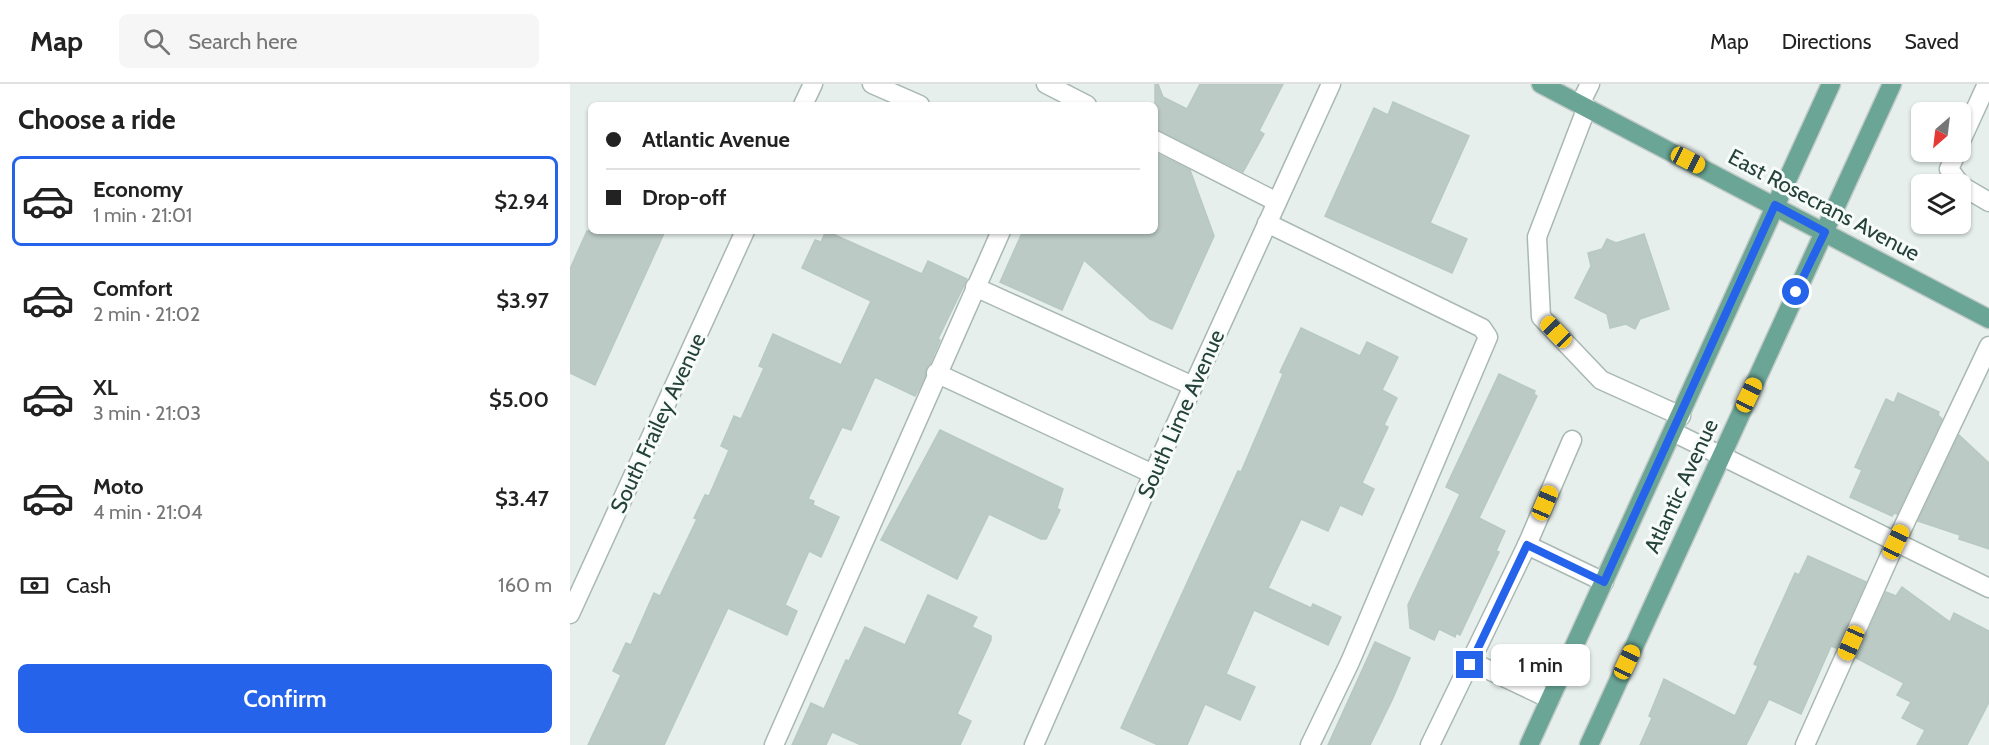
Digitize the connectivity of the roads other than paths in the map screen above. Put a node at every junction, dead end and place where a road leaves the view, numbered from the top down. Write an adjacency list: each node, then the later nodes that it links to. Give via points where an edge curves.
1 (813, 84): 11 (street)
2 (872, 84): 12 (street)
3 (1046, 84): 10 (street)
4 (1331, 84): 17 (street, South Lime Avenue)
5 (1541, 84): 13 (main road, East Rosecrans Avenue)
6 (1590, 84): 13 (street)
7 (1831, 84): 19 (main road, Atlantic Avenue)
8 (1892, 84): 21 (main road, Atlantic Avenue)
9 (1987, 84): 14 (street)
10 (1061, 99)
11 (804, 102)
12 (913, 102)
13 (1583, 106): 19 (main road, East Rosecrans Avenue); 29 (street, via 1537,237 1541,317 1601,380)
14 (1971, 119)
15 (1158, 142): 17 (street)
16 (1971, 191): 18 (street)
17 (1277, 202): 20 (street, South Lime Avenue)
18 (1989, 202)
19 (1775, 205): 21 (main road, East Rosecrans Avenue); 29 (main road, Atlantic Avenue)
20 (1267, 223): 28 (street, South Lime Avenue); 42 (street, via 1482,328 1488,337 1350,662)
21 (1825, 232): 25 (main road, East Rosecrans Avenue); 31 (main road, Atlantic Avenue)
22 (744, 234): 37 (street, South Frailey Avenue)
23 (998, 234): 24 (street)
24 (975, 287): 27 (street); 28 (street)
25 (1989, 319)
26 (1989, 346): 33 (street)
27 (936, 374): 32 (street); 40 (street)
28 (1193, 386): 32 (street, South Lime Avenue)
29 (1677, 424): 31 (street); 35 (main road, Atlantic Avenue)
30 (1572, 440): 34 (street)
31 (1720, 457): 33 (street); 45 (main road, Atlantic Avenue)
32 (1153, 474): 41 (street, South Lime Avenue)
33 (1896, 542): 36 (street); 46 (street)
34 (1527, 545): 35 (street); 38 (street)
35 (1604, 582): 39 (main road, Atlantic Avenue)
36 (1989, 588)
37 (570, 614)
38 (1472, 662): 39 (street); 43 (street)
39 (1550, 699): 44 (main road, Atlantic Avenue)
40 (774, 745)
41 (1034, 745)
42 (1310, 745)
43 (1430, 745)
44 (1529, 745)
45 (1589, 745)
46 (1805, 745)

